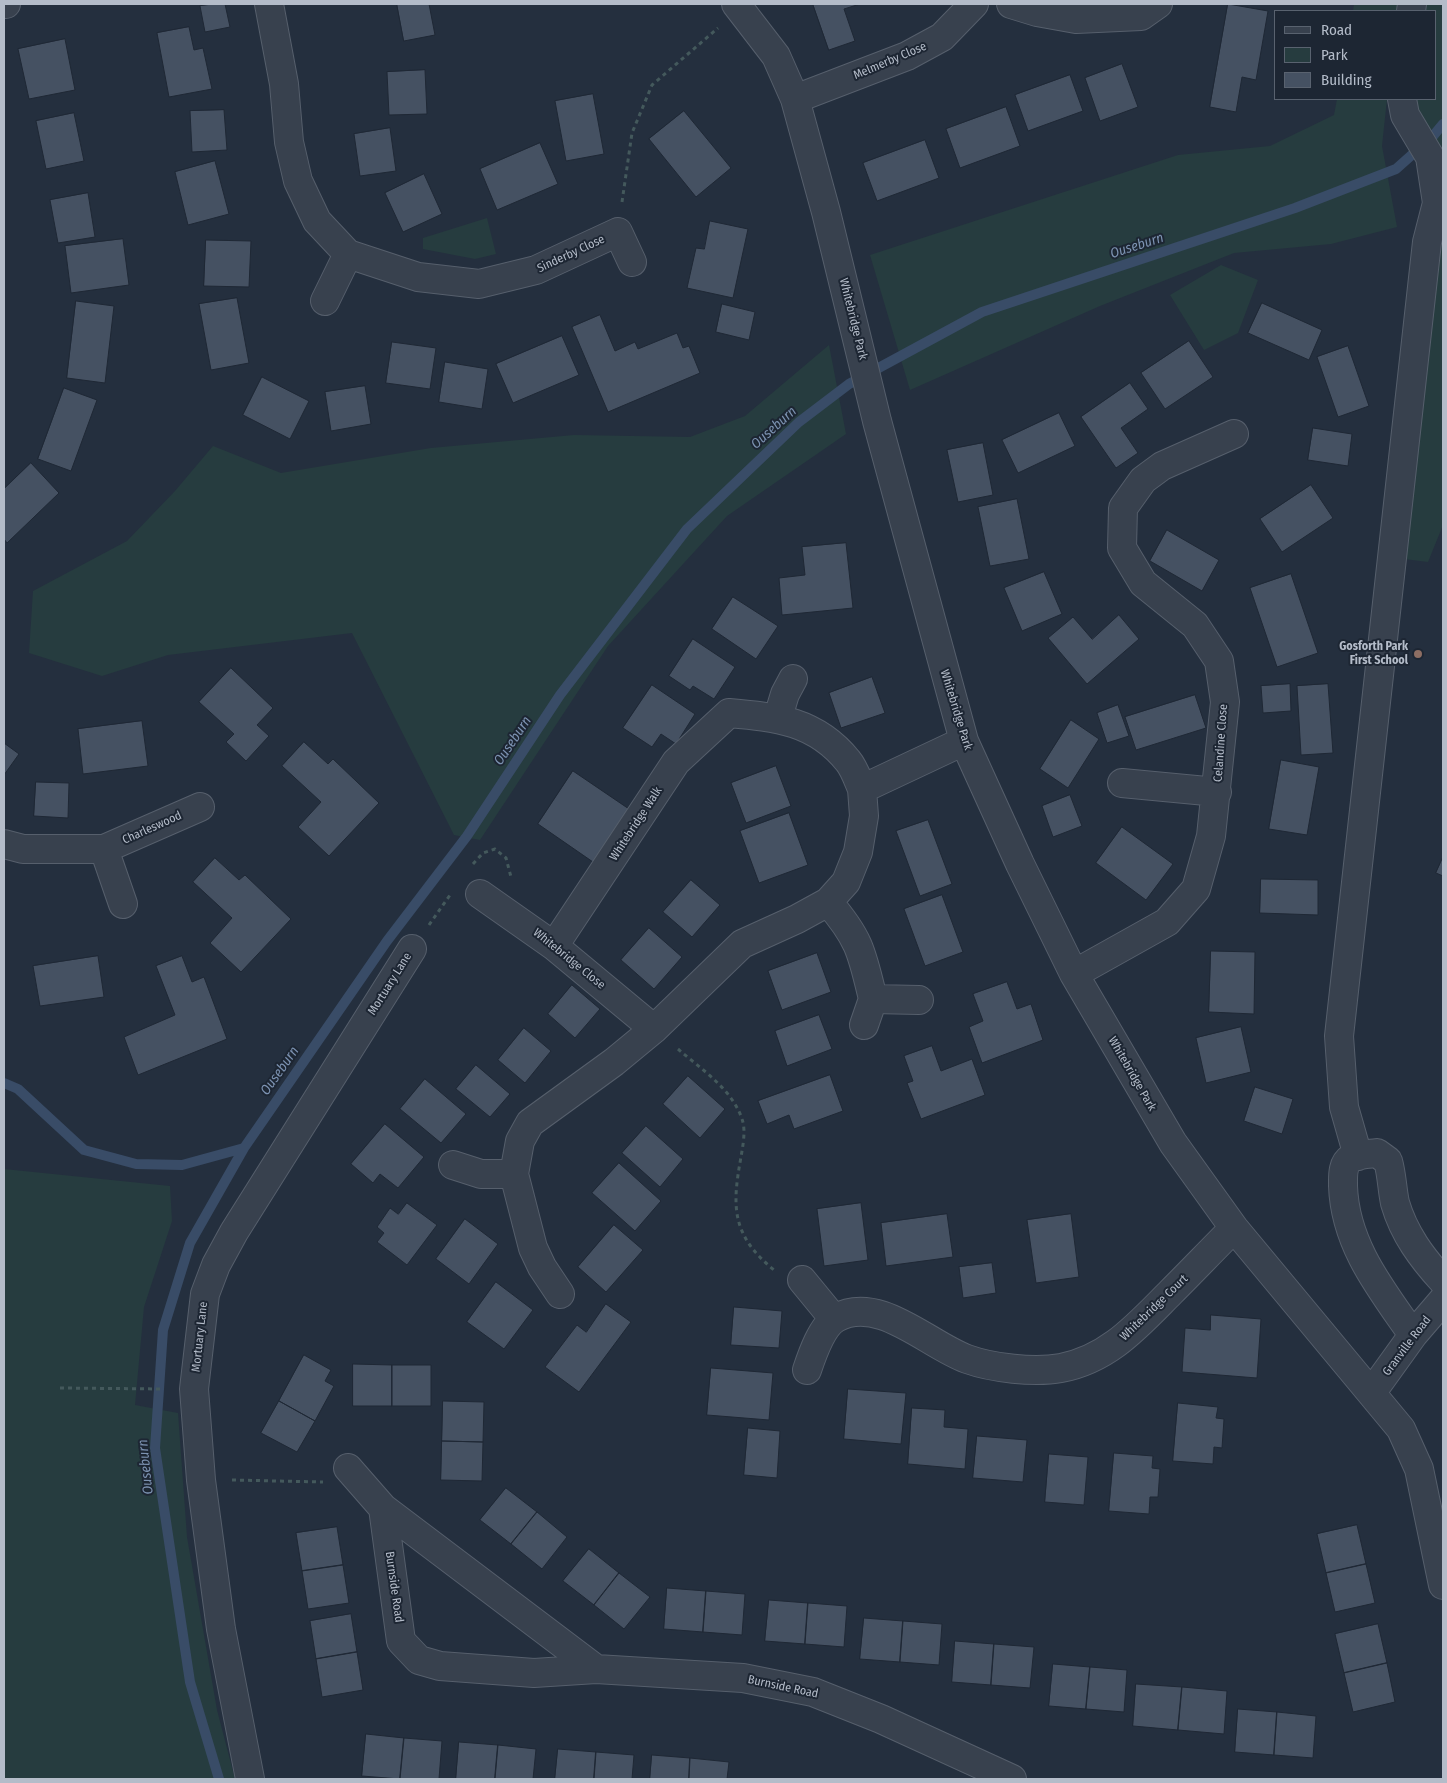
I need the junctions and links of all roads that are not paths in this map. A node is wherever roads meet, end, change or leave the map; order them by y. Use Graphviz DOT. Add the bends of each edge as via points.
graph roads {
  1 [pos="269,4"];
  2 [pos="974,4"];
  3 [pos="1012,4"];
  4 [pos="1158,4"];
  5 [pos="739,6"];
  6 [pos="794,99"];
  7 [pos="1402,100"];
  8 [pos="348,254"];
  9 [pos="632,262"];
  10 [pos="325,301"];
  11 [pos="1234,434"];
  12 [pos="793,679"];
  13 [pos="778,717"];
  14 [pos="964,741"];
  15 [pos="1122,783"];
  16 [pos="862,788"];
  17 [pos="1217,792"];
  18 [pos="200,807"];
  19 [pos="4,844"];
  20 [pos="104,849"];
  21 [pos="480,894"];
  22 [pos="828,902"];
  23 [pos="123,904"];
  24 [pos="554,946"];
  25 [pos="412,949"];
  26 [pos="1074,974"];
  27 [pos="874,999"];
  28 [pos="919,1000"];
  29 [pos="864,1025"];
  30 [pos="654,1029"];
  31 [pos="1358,1156"];
  32 [pos="453,1165"];
  33 [pos="514,1174"];
  34 [pos="1234,1228"];
  35 [pos="802,1280"];
  36 [pos="1443,1281"];
  37 [pos="560,1294"];
  38 [pos="1443,1300"];
  39 [pos="834,1319"];
  40 [pos="1413,1335"];
  41 [pos="807,1370"];
  42 [pos="1372,1392"];
  43 [pos="348,1468"];
  44 [pos="383,1508"];
  45 [pos="1443,1585"];
  46 [pos="596,1669"];
  47 [pos="250,1779"];
  48 [pos="1012,1779"];
  1 -- 8 [label="street, Sinderby Close" via="298,180 317,221"];
  2 -- 6 [label="street, Melmerby Close" via="942,37 907,56"];
  3 -- 4 [label="street" via="1076,19 1140,16"];
  5 -- 6 [label="street, Whitebridge Park" via="776,56"];
  6 -- 14 [label="street, Whitebridge Park"];
  7 -- 31 [label="street" via="1405,115 1430,157 1437,203 1427,242 1339,1036 1344,1107"];
  8 -- 9 [label="street, Sinderby Close" via="418,277 479,284 536,270 619,223"];
  8 -- 10 [label="street"];
  11 -- 17 [label="street, Celandine Close" via="1162,466 1143,480 1123,508 1122,548 1143,583 1196,624 1219,661 1225,702"];
  12 -- 13 [label="street"];
  13 -- 16 [label="street" via="804,726 827,740 849,762"];
  13 -- 24 [label="street, Whitebridge Walk" via="729,713 676,762"];
  14 -- 16 [label="street"];
  14 -- 26 [label="street, Whitebridge Park"];
  15 -- 17 [label="street, Celandine Close"];
  16 -- 22 [label="street" via="864,816 858,852 846,882"];
  17 -- 26 [label="street, Celandine Close" via="1211,836 1196,889 1167,922"];
  18 -- 20 [label="street, Charleswood"];
  19 -- 20 [label="street, Charleswood" via="23,849"];
  20 -- 23 [label="street"];
  21 -- 24 [label="street, Whitebridge Close"];
  22 -- 27 [label="street" via="856,937"];
  22 -- 30 [label="street" via="742,944"];
  24 -- 30 [label="street, Whitebridge Close"];
  25 -- 47 [label="street, Mortuary Lane" via="234,1232 205,1294 194,1389 201,1480 221,1629"];
  26 -- 34 [label="street, Whitebridge Park" via="1173,1143"];
  27 -- 28 [label="street"];
  27 -- 29 [label="street"];
  30 -- 33 [label="street" via="530,1122 520,1141"];
  31 -- 36 [label="street" via="1377,1153 1388,1161 1401,1220 1422,1258"];
  31 -- 40 [label="street" via="1346,1162 1343,1174 1347,1216 1356,1247"];
  32 -- 33 [label="street" via="481,1174"];
  33 -- 37 [label="street" via="533,1248"];
  34 -- 39 [label="street, Whitebridge Court" via="1125,1339 1095,1358 1060,1368 1015,1369 967,1359 879,1313 852,1312"];
  34 -- 42 [label="street, Whitebridge Park"];
  35 -- 39 [label="street"];
  38 -- 40 [label="street, Granville Road"];
  39 -- 41 [label="street" via="818,1340"];
  40 -- 42 [label="street, Granville Road"];
  42 -- 45 [label="street, Whitebridge Park" via="1401,1429 1418,1468"];
  43 -- 44 [label="street"];
  44 -- 46 [label="street"];
  44 -- 46 [label="street, Burnside Road" via="401,1641 419,1660 440,1666 534,1673"];
  46 -- 48 [label="street, Burnside Road" via="742,1678 814,1692"];
}
